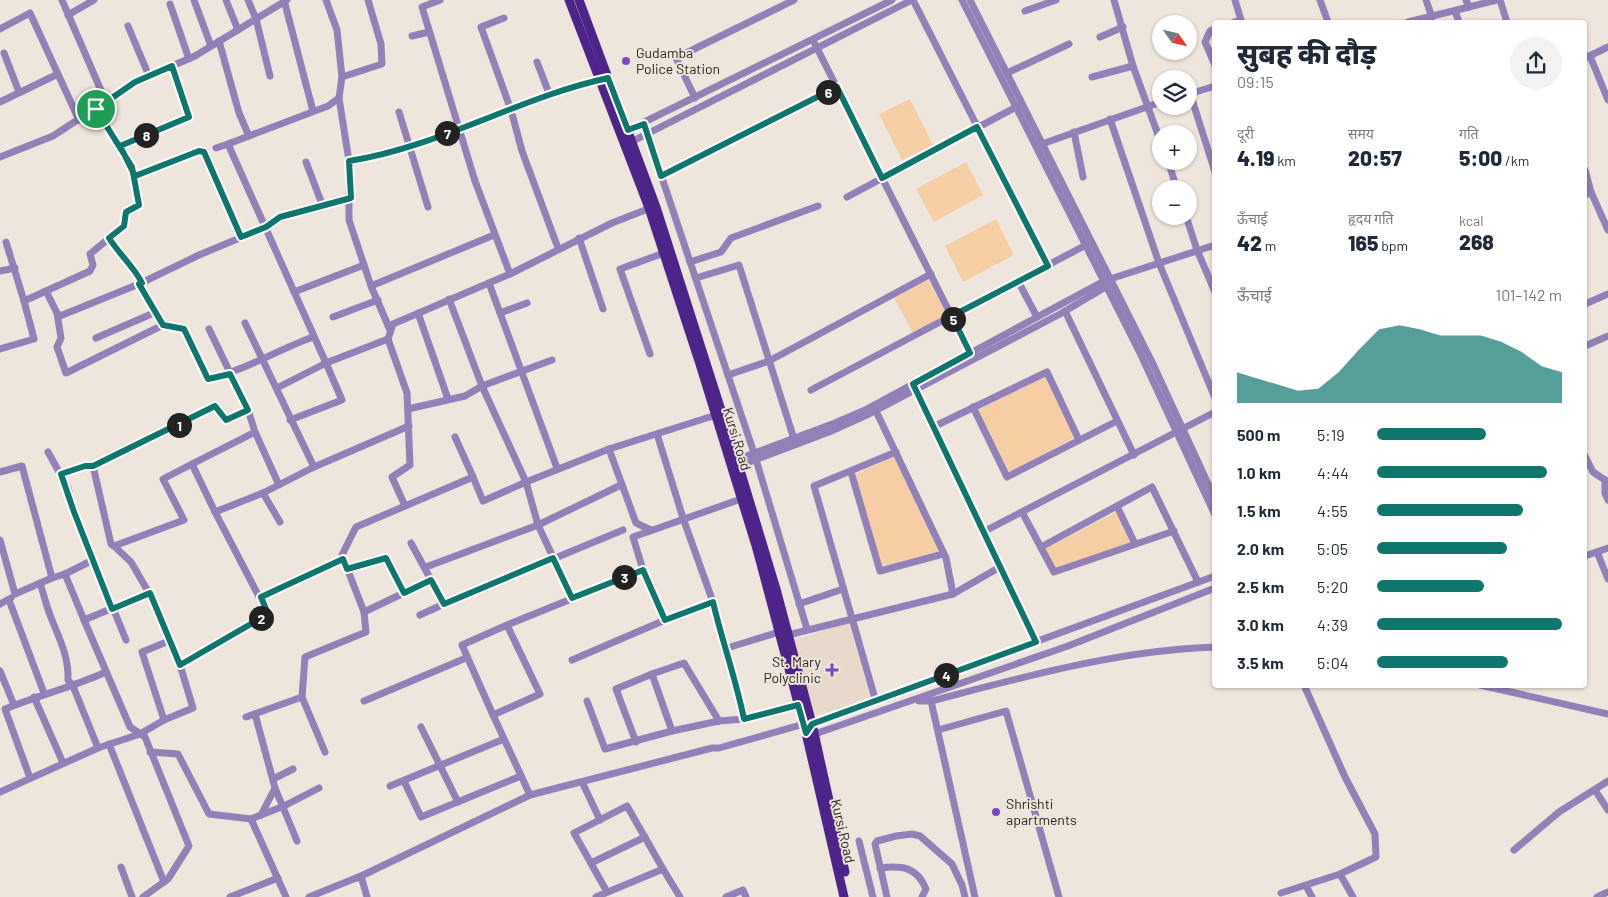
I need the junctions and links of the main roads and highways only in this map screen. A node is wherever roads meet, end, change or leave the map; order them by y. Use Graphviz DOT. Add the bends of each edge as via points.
graph roads {
  1 [pos="569,0"];
  2 [pos="579,0"];
  3 [pos="605,79"];
  4 [pos="652,208"];
  5 [pos="734,464"];
  6 [pos="784,634"];
  7 [pos="809,729"];
  8 [pos="835,844"];
  9 [pos="844,897"];
  10 [pos="851,897"];
  1 -- 3 [label="main road, Kursi Road"];
  2 -- 3 [label="main road, Kursi Road"];
  3 -- 4 [label="main road, Kursi Road"];
  4 -- 5 [label="main road, Kursi Road"];
  4 -- 5 [label="main road, Kursi Road"];
  5 -- 6 [label="main road, Kursi Road"];
  5 -- 6 [label="main road, Kursi Road" via="741,499"];
  6 -- 7 [label="main road, Kursi Road"];
  6 -- 7 [label="main road, Kursi Road" via="798,705"];
  7 -- 8 [label="main road, Kursi Road"];
  8 -- 9 [label="main road, Kursi Road"];
  8 -- 10 [label="main road, Kursi Road"];
}
